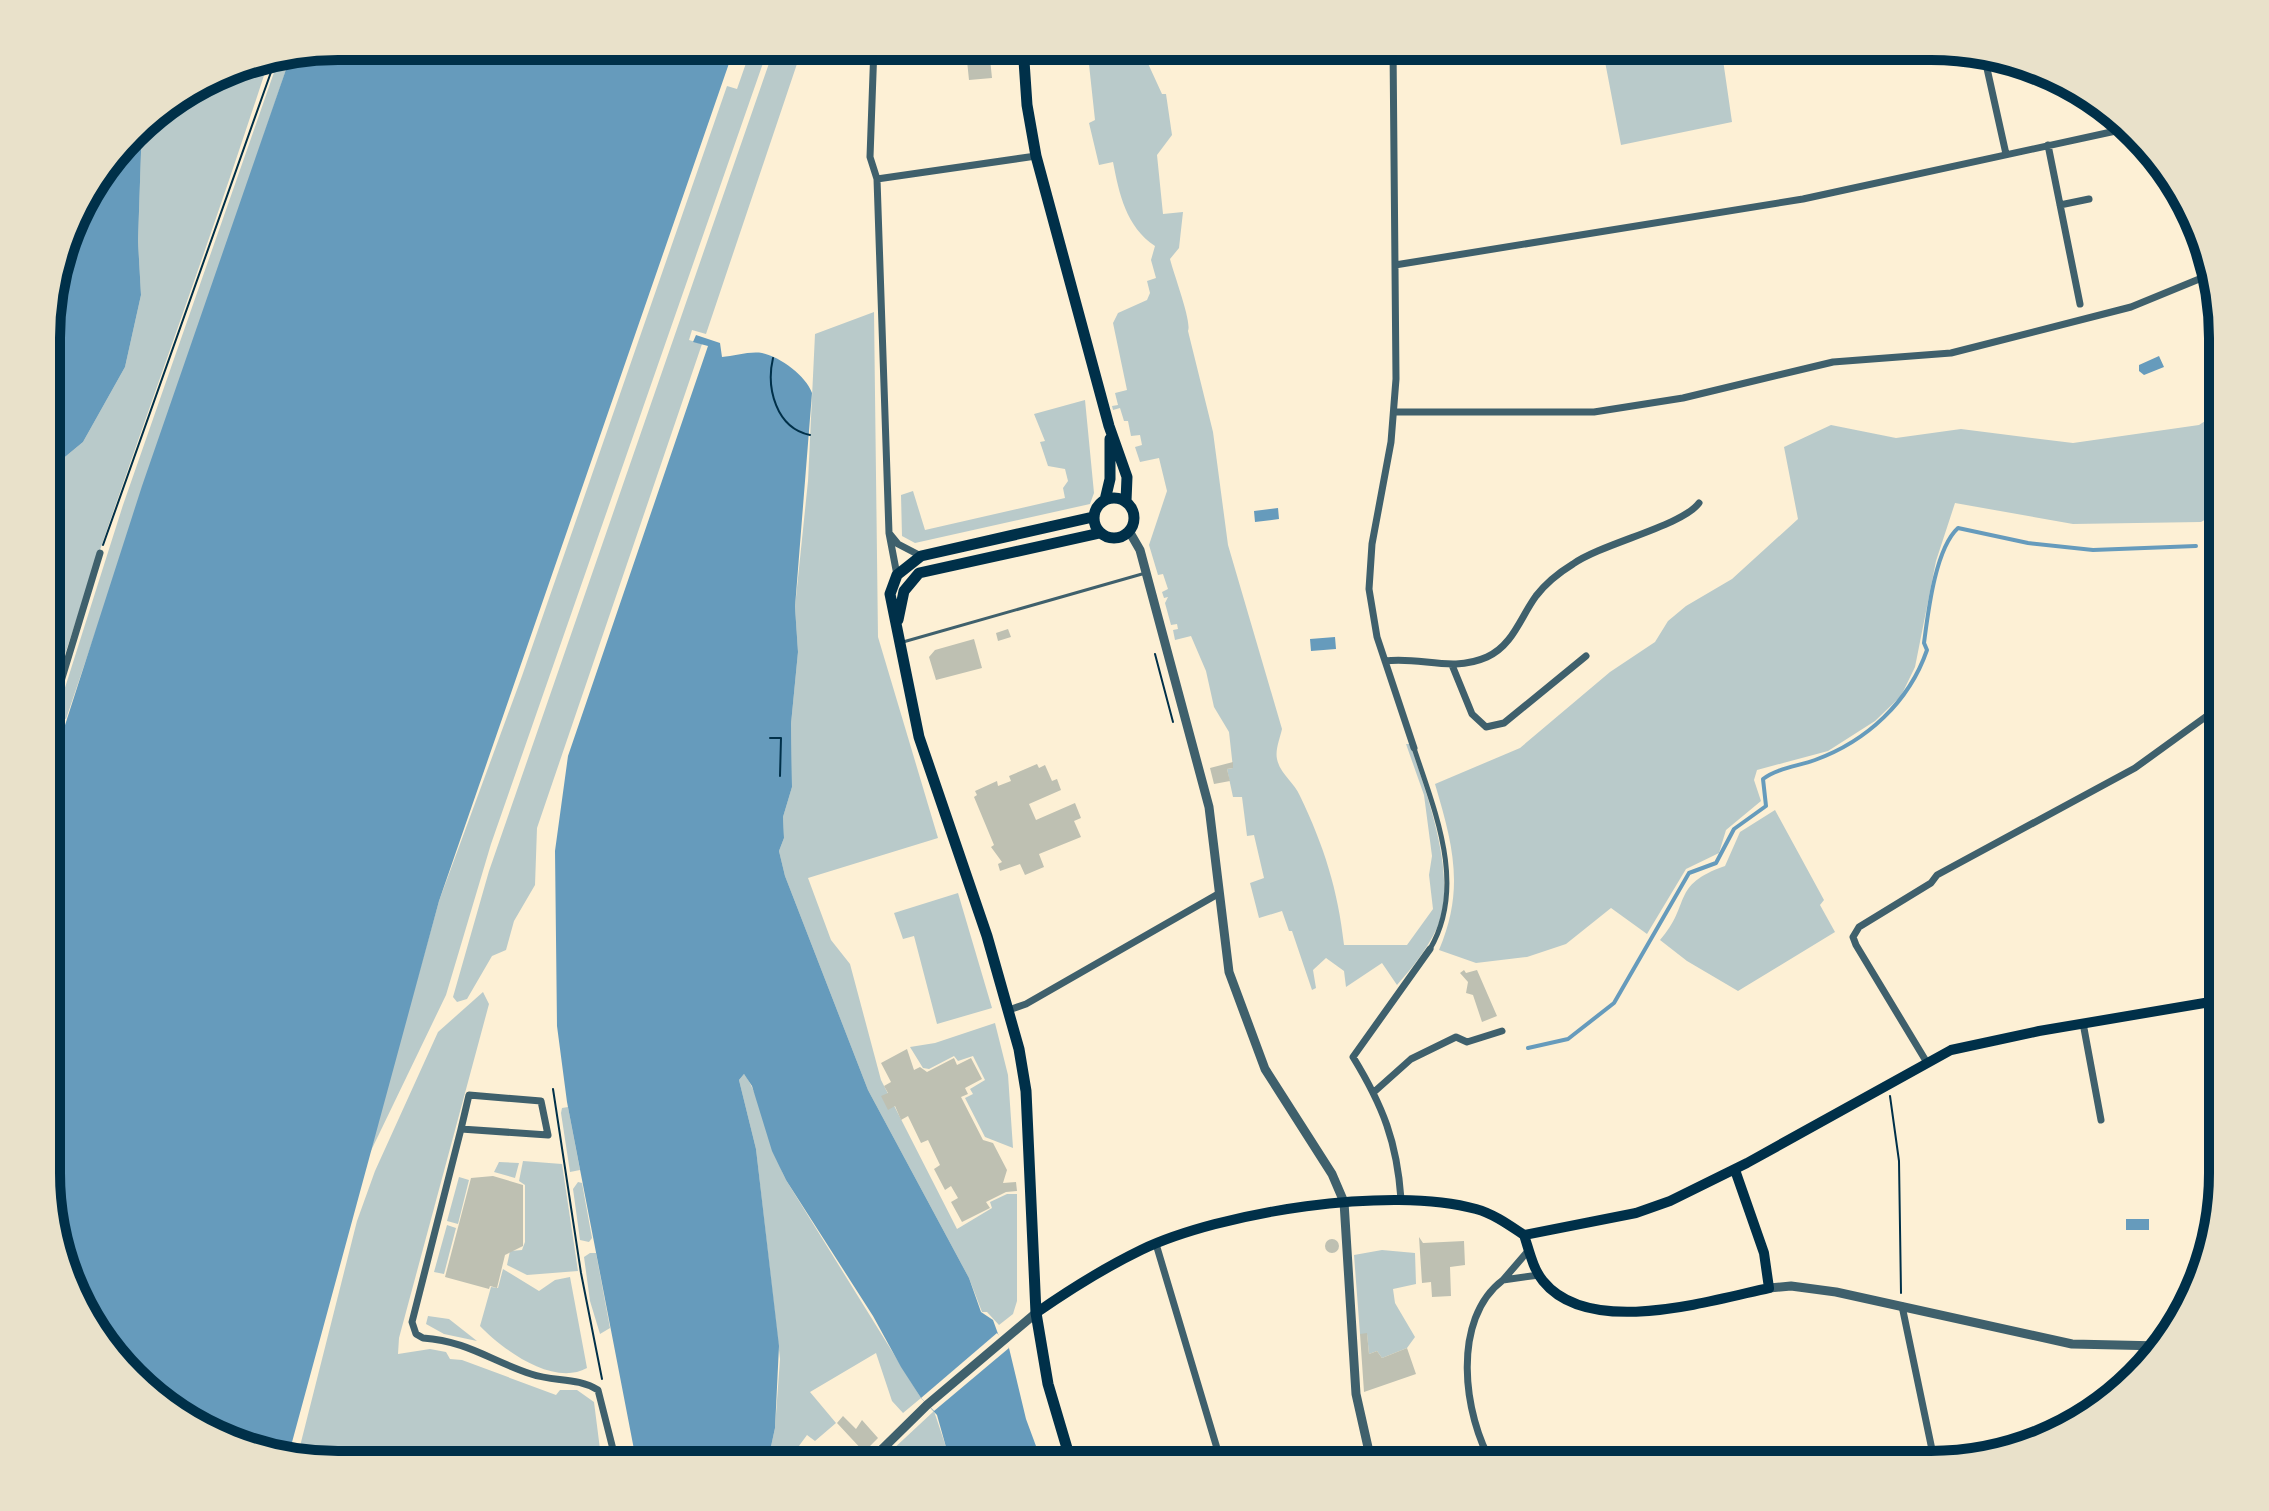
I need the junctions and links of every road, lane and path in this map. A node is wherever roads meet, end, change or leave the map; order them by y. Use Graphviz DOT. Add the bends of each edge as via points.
graph roads {
  1 [pos="873,60"];
  2 [pos="1024,60"];
  3 [pos="1393,60"];
  4 [pos="1986,65"];
  5 [pos="273,68"];
  6 [pos="2116,131"];
  7 [pos="2048,145"];
  8 [pos="2006,154"];
  9 [pos="1036,156"];
  10 [pos="877,179"];
  11 [pos="2089,199"];
  12 [pos="2060,205"];
  13 [pos="1395,265"];
  14 [pos="2202,278"];
  15 [pos="2080,304"];
  16 [pos="773,358"];
  17 [pos="1394,412"];
  18 [pos="1110,430"];
  19 [pos="810,435"];
  20 [pos="1105,500"];
  21 [pos="1126,501"];
  22 [pos="1699,503"];
  23 [pos="1093,517"];
  24 [pos="1129,531"];
  25 [pos="889,533"];
  26 [pos="1100,533"];
  27 [pos="100,553"];
  28 [pos="921,556"];
  29 [pos="1146,573"];
  30 [pos="897,575"];
  31 [pos="899,638"];
  32 [pos="1155,645"];
  33 [pos="1586,656"];
  34 [pos="1385,661"];
  35 [pos="1452,665"];
  36 [pos="60,685"];
  37 [pos="2208,715"];
  38 [pos="1173,722"];
  39 [pos="770,738"];
  40 [pos="1414,748"];
  41 [pos="780,776"];
  42 [pos="1218,894"];
  43 [pos="1430,949"];
  44 [pos="2208,1002"];
  45 [pos="1009,1010"];
  46 [pos="2083,1023"];
  47 [pos="1502,1031"];
  48 [pos="1926,1061"];
  49 [pos="1886,1084"];
  50 [pos="553,1089"];
  51 [pos="1374,1092"];
  52 [pos="2101,1120"];
  53 [pos="461,1129"];
  54 [pos="1735,1170"];
  55 [pos="1401,1199"];
  56 [pos="1344,1202"];
  57 [pos="1524,1235"];
  58 [pos="1156,1244"];
  59 [pos="1529,1250"];
  60 [pos="1539,1275"];
  61 [pos="1503,1280"];
  62 [pos="1769,1288"];
  63 [pos="1902,1306"];
  64 [pos="1036,1313"];
  65 [pos="2148,1346"];
  66 [pos="600,1382"];
  67 [pos="1218,1450"];
  68 [pos="1369,1450"];
  69 [pos="1487,1450"];
  70 [pos="1932,1450"];
  71 [pos="613,1451"];
  72 [pos="881,1451"];
  73 [pos="1068,1451"];
  1 -- 10 [label="street" via="870,157"];
  2 -- 9 [label="main road"];
  3 -- 13 [label="street"];
  4 -- 8 [label="street"];
  5 -- 27 [label="path"];
  6 -- 7 [label="street"];
  7 -- 8 [label="street"];
  7 -- 12 [label="street"];
  8 -- 13 [label="street" via="1803,199"];
  9 -- 10 [label="street"];
  9 -- 18 [label="main road"];
  10 -- 25 [label="street"];
  11 -- 12 [label="street"];
  12 -- 15 [label="street"];
  13 -- 17 [label="street"];
  14 -- 17 [label="street" via="2131,307 1951,353 1833,362 1683,398 1594,412"];
  16 -- 19 [label="path" via="771,380 780,415 792,428"];
  17 -- 34 [label="street" via="1369,563 1372,615"];
  18 -- 20 [label="main road"];
  18 -- 21 [label="main road" via="1127,477"];
  20 -- 21 [label="main road"];
  20 -- 23 [label="main road"];
  21 -- 24 [label="main road" via="1134,518"];
  22 -- 35 [label="street" via="1687,515 1575,562 1542,590 1504,646 1485,658"];
  23 -- 26 [label="main road"];
  23 -- 28 [label="main road"];
  24 -- 26 [label="main road" via="1113,538"];
  24 -- 29 [label="street"];
  25 -- 28 [label="street"];
  25 -- 30 [label="street"];
  26 -- 31 [label="main road" via="919,573 900,601"];
  27 -- 36 [label="street"];
  28 -- 30 [label="main road"];
  29 -- 31 [label="lane" via="917,638"];
  29 -- 42 [label="street" via="1209,807"];
  30 -- 31 [label="main road" via="890,594"];
  31 -- 45 [label="main road" via="919,737"];
  32 -- 38 [label="path"];
  33 -- 35 [label="street" via="1504,723 1486,727 1472,714"];
  34 -- 35 [label="street"];
  34 -- 40 [label="street"];
  37 -- 48 [label="street" via="2135,768 1937,875 1859,927 1853,937"];
  39 -- 41 [label="path" via="781,738"];
  40 -- 43 [label="street" via="1443,836 1444,925"];
  42 -- 45 [label="street"];
  42 -- 56 [label="street" via="1229,972 1265,1069"];
  43 -- 51 [label="street" via="1356,1048 1353,1057"];
  44 -- 46 [label="main road"];
  45 -- 64 [label="main road" via="1026,1091"];
  46 -- 48 [label="main road" via="1951,1050"];
  46 -- 52 [label="street"];
  47 -- 51 [label="street" via="1467,1042 1456,1037 1411,1059"];
  48 -- 49 [label="main road"];
  49 -- 54 [label="main road"];
  49 -- 63 [label="path" via="1899,1161"];
  50 -- 66 [label="path"];
  51 -- 55 [label="street" via="1387,1118"];
  53 -- 53 [label="street" via="490,1131 548,1135 541,1101 469,1095"];
  53 -- 71 [label="street" via="412,1322 416,1334 475,1348 527,1373 586,1383 598,1390"];
  54 -- 57 [label="main road" via="1636,1213"];
  54 -- 62 [label="main road" via="1764,1253"];
  55 -- 56 [label="main road"];
  55 -- 57 [label="main road" via="1478,1209"];
  56 -- 58 [label="main road" via="1286,1209"];
  56 -- 68 [label="street" via="1356,1394"];
  57 -- 59 [label="main road"];
  58 -- 64 [label="main road"];
  58 -- 67 [label="street"];
  59 -- 60 [label="main road"];
  59 -- 61 [label="street"];
  60 -- 61 [label="street"];
  60 -- 62 [label="main road" via="1566,1301 1615,1310 1683,1306"];
  61 -- 69 [label="street" via="1488,1293 1478,1315 1467,1366 1472,1417"];
  62 -- 63 [label="street" via="1808,1287"];
  63 -- 65 [label="street" via="2072,1344"];
  63 -- 70 [label="street"];
  64 -- 72 [label="street"];
  64 -- 73 [label="main road" via="1048,1384"];
}
